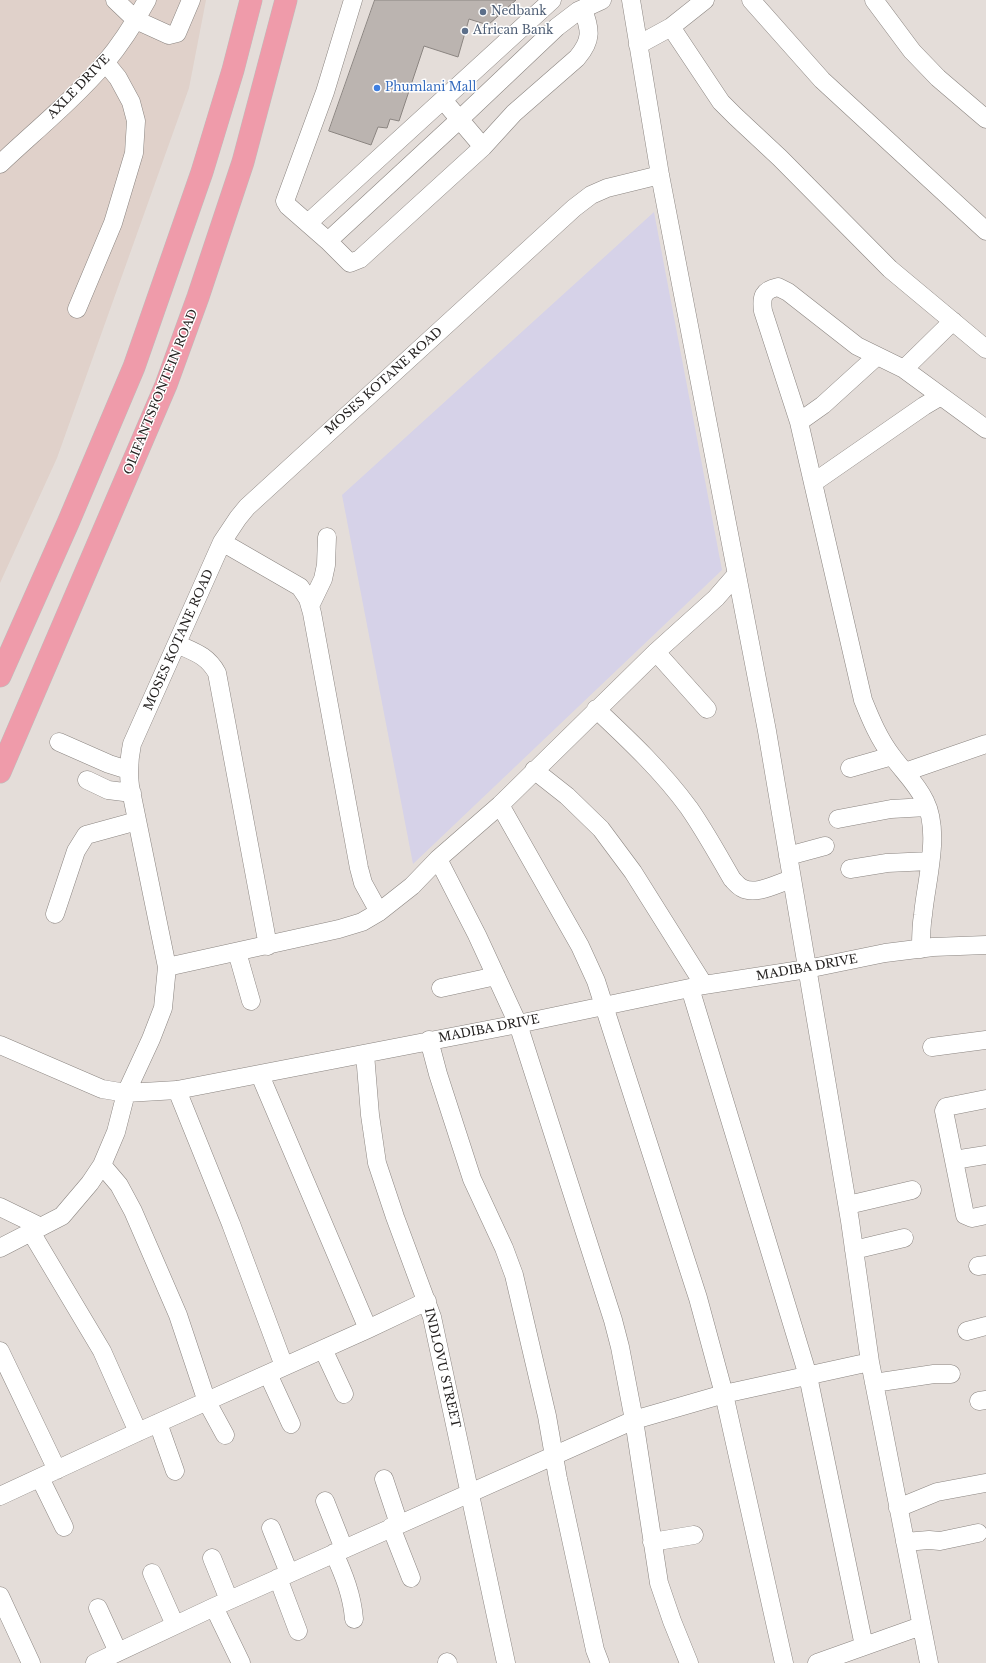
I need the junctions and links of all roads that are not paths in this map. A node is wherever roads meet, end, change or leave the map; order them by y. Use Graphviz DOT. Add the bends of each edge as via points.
graph roads {
  1 [pos="115,0"];
  2 [pos="147,0"];
  3 [pos="191,0"];
  4 [pos="251,0"];
  5 [pos="286,0"];
  6 [pos="353,0"];
  7 [pos="552,0"];
  8 [pos="602,0"];
  9 [pos="631,0"];
  10 [pos="705,0"];
  11 [pos="751,0"];
  12 [pos="874,0"];
  13 [pos="582,8"];
  14 [pos="136,20"];
  15 [pos="670,27"];
  16 [pos="638,45"];
  17 [pos="106,62"];
  18 [pos="443,100"];
  19 [pos="460,119"];
  20 [pos="986,119"];
  21 [pos="483,147"];
  22 [pos="0,164"];
  23 [pos="660,175"];
  24 [pos="308,223"];
  25 [pos="986,230"];
  26 [pos="328,241"];
  27 [pos="77,309"];
  28 [pos="953,321"];
  29 [pos="986,349"];
  30 [pos="877,356"];
  31 [pos="904,369"];
  32 [pos="941,396"];
  33 [pos="799,422"];
  34 [pos="986,429"];
  35 [pos="813,483"];
  36 [pos="327,537"];
  37 [pos="222,542"];
  38 [pos="736,575"];
  39 [pos="310,606"];
  40 [pos="177,644"];
  41 [pos="656,652"];
  42 [pos="0,676"];
  43 [pos="596,709"];
  44 [pos="707,709"];
  45 [pos="59,742"];
  46 [pos="986,744"];
  47 [pos="892,756"];
  48 [pos="850,768"];
  49 [pos="128,770"];
  50 [pos="534,770"];
  51 [pos="0,772"];
  52 [pos="905,772"];
  53 [pos="87,780"];
  54 [pos="132,793"];
  55 [pos="500,805"];
  56 [pos="927,807"];
  57 [pos="838,819"];
  58 [pos="137,821"];
  59 [pos="825,846"];
  60 [pos="788,856"];
  61 [pos="438,860"];
  62 [pos="930,861"];
  63 [pos="850,869"];
  64 [pos="792,879"];
  65 [pos="379,912"];
  66 [pos="55,914"];
  67 [pos="986,945"];
  68 [pos="268,946"];
  69 [pos="921,949"];
  70 [pos="236,952"];
  71 [pos="167,967"];
  72 [pos="808,968"];
  73 [pos="496,976"];
  74 [pos="697,987"];
  75 [pos="441,988"];
  76 [pos="251,1000"];
  77 [pos="604,1006"];
  78 [pos="518,1024"];
  79 [pos="429,1040"];
  80 [pos="986,1040"];
  81 [pos="0,1045"];
  82 [pos="932,1047"];
  83 [pos="365,1054"];
  84 [pos="260,1075"];
  85 [pos="177,1090"];
  86 [pos="126,1093"];
  87 [pos="986,1099"];
  88 [pos="986,1155"];
  89 [pos="954,1160"];
  90 [pos="102,1165"];
  91 [pos="912,1190"];
  92 [pos="848,1205"];
  93 [pos="0,1207"];
  94 [pos="986,1215"];
  95 [pos="36,1229"];
  96 [pos="904,1238"];
  97 [pos="0,1248"];
  98 [pos="854,1250"];
  99 [pos="427,1300"];
  100 [pos="986,1326"];
  101 [pos="368,1329"];
  102 [pos="967,1330"];
  103 [pos="322,1349"];
  104 [pos="0,1351"];
  105 [pos="870,1362"];
  106 [pos="284,1366"];
  107 [pos="268,1374"];
  108 [pos="951,1374"];
  109 [pos="808,1376"];
  110 [pos="874,1383"];
  111 [pos="344,1394"];
  112 [pos="724,1394"];
  113 [pos="207,1402"];
  114 [pos="634,1420"];
  115 [pos="158,1423"];
  116 [pos="291,1424"];
  117 [pos="138,1432"];
  118 [pos="225,1435"];
  119 [pos="554,1456"];
  120 [pos="57,1470"];
  121 [pos="175,1471"];
  122 [pos="40,1478"];
  123 [pos="384,1479"];
  124 [pos="985,1483"];
  125 [pos="469,1492"];
  126 [pos="0,1496"];
  127 [pos="325,1501"];
  128 [pos="898,1508"];
  129 [pos="395,1526"];
  130 [pos="64,1527"];
  131 [pos="271,1528"];
  132 [pos="978,1533"];
  133 [pos="694,1534"];
  134 [pos="652,1542"];
  135 [pos="905,1542"];
  136 [pos="339,1551"];
  137 [pos="212,1558"];
  138 [pos="152,1573"];
  139 [pos="284,1576"];
  140 [pos="411,1578"];
  141 [pos="0,1596"];
  142 [pos="222,1604"];
  143 [pos="98,1608"];
  144 [pos="354,1619"];
  145 [pos="175,1625"];
  146 [pos="921,1626"];
  147 [pos="298,1631"];
  148 [pos="864,1646"];
  149 [pos="118,1652"];
  150 [pos="31,1663"];
  151 [pos="95,1663"];
  152 [pos="241,1663"];
  153 [pos="506,1663"];
  154 [pos="600,1663"];
  155 [pos="689,1663"];
  156 [pos="784,1663"];
  157 [pos="817,1663"];
  158 [pos="929,1663"];
  1 -- 14 [label="street"];
  2 -- 14 [label="street, AXLE DRIVE"];
  3 -- 14 [label="street" via="177,33 173,35"];
  4 -- 42 [label="main road" via="202,172 134,367"];
  5 -- 51 [label="main road, OLIFANTSFONTEIN ROAD" via="243,162 166,385"];
  6 -- 24 [label="street" via="325,92 285,201"];
  7 -- 18 [label="street"];
  8 -- 13 [label="street"];
  9 -- 16 [label="street"];
  10 -- 15 [label="street"];
  11 -- 25 [label="street" via="822,80"];
  12 -- 20 [label="street" via="912,51 938,78"];
  13 -- 19 [label="street" via="556,27"];
  13 -- 21 [label="street" via="589,28 589,39 585,48 514,113"];
  14 -- 17 [label="street, AXLE DRIVE"];
  15 -- 16 [label="street"];
  15 -- 28 [label="street" via="726,107 890,269"];
  16 -- 23 [label="street"];
  17 -- 22 [label="street, AXLE DRIVE" via="81,89"];
  17 -- 27 [label="street" via="131,102 136,121 134,153 113,223"];
  18 -- 19 [label="street"];
  18 -- 24 [label="street"];
  19 -- 21 [label="street"];
  19 -- 26 [label="street"];
  21 -- 26 [label="street" via="360,259 350,263"];
  23 -- 37 [label="street, MOSES KOTANE ROAD" via="607,188 591,195 574,208 247,507"];
  23 -- 38 [label="street"];
  24 -- 26 [label="street"];
  28 -- 29 [label="street"];
  28 -- 31 [label="street"];
  30 -- 31 [label="street"];
  30 -- 33 [label="street" via="823,405"];
  30 -- 33 [label="street" via="857,346 788,292 778,287 771,288 761,301 763,311"];
  31 -- 32 [label="street"];
  32 -- 34 [label="street"];
  32 -- 35 [label="street"];
  33 -- 35 [label="street"];
  35 -- 47 [label="street" via="863,700 874,727"];
  36 -- 39 [label="street" via="323,579"];
  37 -- 39 [label="street" via="300,587"];
  37 -- 40 [label="street, MOSES KOTANE ROAD"];
  38 -- 41 [label="street" via="716,598"];
  38 -- 60 [label="street" via="767,730"];
  39 -- 65 [label="street" via="359,868 363,883"];
  40 -- 49 [label="street, MOSES KOTANE ROAD" via="132,744"];
  40 -- 68 [label="street" via="212,663 217,673"];
  41 -- 43 [label="street"];
  41 -- 44 [label="street"];
  43 -- 50 [label="street"];
  43 -- 64 [label="street" via="642,753 674,789 732,879 742,888 759,890"];
  45 -- 49 [label="street"];
  46 -- 52 [label="street"];
  47 -- 48 [label="street"];
  47 -- 52 [label="street"];
  49 -- 54 [label="street, MOSES KOTANE ROAD"];
  50 -- 55 [label="street"];
  50 -- 74 [label="street" via="567,796 601,829 633,872"];
  52 -- 56 [label="street"];
  53 -- 54 [label="street" via="108,790"];
  54 -- 58 [label="street, MOSES KOTANE ROAD"];
  55 -- 61 [label="street"];
  55 -- 77 [label="street" via="580,946"];
  56 -- 57 [label="street" via="891,809"];
  56 -- 62 [label="street" via="932,836"];
  58 -- 66 [label="street" via="86,835 76,851"];
  58 -- 71 [label="street, MOSES KOTANE ROAD"];
  59 -- 60 [label="street"];
  60 -- 64 [label="street"];
  61 -- 65 [label="street" via="412,886"];
  61 -- 73 [label="street" via="478,935"];
  62 -- 63 [label="street" via="887,863"];
  62 -- 69 [label="street" via="922,916"];
  64 -- 72 [label="street"];
  65 -- 68 [label="street" via="362,922"];
  67 -- 69 [label="street, MADIBA DRIVE"];
  68 -- 70 [label="street"];
  69 -- 72 [label="street, MADIBA DRIVE" via="885,953"];
  70 -- 71 [label="street"];
  70 -- 76 [label="street"];
  71 -- 86 [label="street, MOSES KOTANE ROAD" via="163,1008"];
  72 -- 74 [label="street, MADIBA DRIVE"];
  72 -- 92 [label="street"];
  73 -- 75 [label="street"];
  73 -- 78 [label="street"];
  74 -- 77 [label="street, MADIBA DRIVE"];
  74 -- 109 [label="street"];
  77 -- 78 [label="street, MADIBA DRIVE"];
  77 -- 112 [label="street" via="678,1233"];
  78 -- 79 [label="street, MADIBA DRIVE"];
  78 -- 114 [label="street" via="613,1320"];
  79 -- 83 [label="street, MADIBA DRIVE"];
  79 -- 119 [label="street" via="472,1179 514,1275"];
  80 -- 82 [label="street"];
  81 -- 86 [label="street, MADIBA DRIVE" via="102,1089"];
  83 -- 84 [label="street, MADIBA DRIVE"];
  83 -- 99 [label="street, INDLOVU STREET" via="377,1163"];
  84 -- 85 [label="street, MADIBA DRIVE"];
  84 -- 101 [label="street"];
  85 -- 86 [label="street, MADIBA DRIVE"];
  85 -- 106 [label="street"];
  86 -- 90 [label="street, MOSES KOTANE ROAD" via="116,1132"];
  87 -- 89 [label="street" via="946,1107 944,1111"];
  88 -- 89 [label="street"];
  89 -- 94 [label="street" via="965,1215 972,1218"];
  90 -- 95 [label="street, MOSES KOTANE ROAD" via="62,1216"];
  90 -- 113 [label="street" via="119,1185 133,1211 178,1315"];
  91 -- 92 [label="street"];
  92 -- 98 [label="street"];
  93 -- 95 [label="street"];
  95 -- 97 [label="street, MOSES KOTANE ROAD"];
  95 -- 117 [label="street" via="102,1351"];
  96 -- 98 [label="street"];
  98 -- 105 [label="street"];
  99 -- 101 [label="street"];
  99 -- 125 [label="street, INDLOVU STREET"];
  100 -- 102 [label="street"];
  101 -- 103 [label="street"];
  103 -- 106 [label="street"];
  103 -- 111 [label="street"];
  104 -- 120 [label="street"];
  105 -- 109 [label="street"];
  105 -- 110 [label="street"];
  106 -- 107 [label="street"];
  107 -- 113 [label="street"];
  107 -- 116 [label="street"];
  108 -- 110 [label="street"];
  109 -- 112 [label="street"];
  109 -- 148 [label="street"];
  110 -- 128 [label="street"];
  112 -- 114 [label="street"];
  112 -- 156 [label="street"];
  113 -- 115 [label="street"];
  113 -- 118 [label="street"];
  114 -- 119 [label="street"];
  114 -- 134 [label="street"];
  115 -- 117 [label="street"];
  115 -- 121 [label="street"];
  117 -- 120 [label="street"];
  119 -- 125 [label="street"];
  119 -- 154 [label="street" via="595,1650"];
  120 -- 122 [label="street"];
  122 -- 126 [label="street"];
  122 -- 130 [label="street"];
  123 -- 129 [label="street"];
  124 -- 128 [label="street" via="937,1492"];
  125 -- 129 [label="street"];
  125 -- 153 [label="street, INDLOVU STREET"];
  127 -- 136 [label="street"];
  128 -- 135 [label="street"];
  129 -- 136 [label="street"];
  129 -- 140 [label="street"];
  131 -- 139 [label="street"];
  132 -- 135 [label="street" via="940,1541"];
  133 -- 134 [label="street"];
  134 -- 155 [label="street" via="659,1583"];
  135 -- 146 [label="street"];
  136 -- 139 [label="street"];
  136 -- 144 [label="street" via="353,1603"];
  137 -- 142 [label="street"];
  138 -- 145 [label="street"];
  139 -- 142 [label="street"];
  139 -- 147 [label="street"];
  141 -- 150 [label="street"];
  142 -- 145 [label="street"];
  142 -- 152 [label="street"];
  143 -- 149 [label="street"];
  145 -- 149 [label="street"];
  146 -- 148 [label="street"];
  146 -- 158 [label="street"];
  148 -- 157 [label="street"];
  149 -- 151 [label="street"];
}
